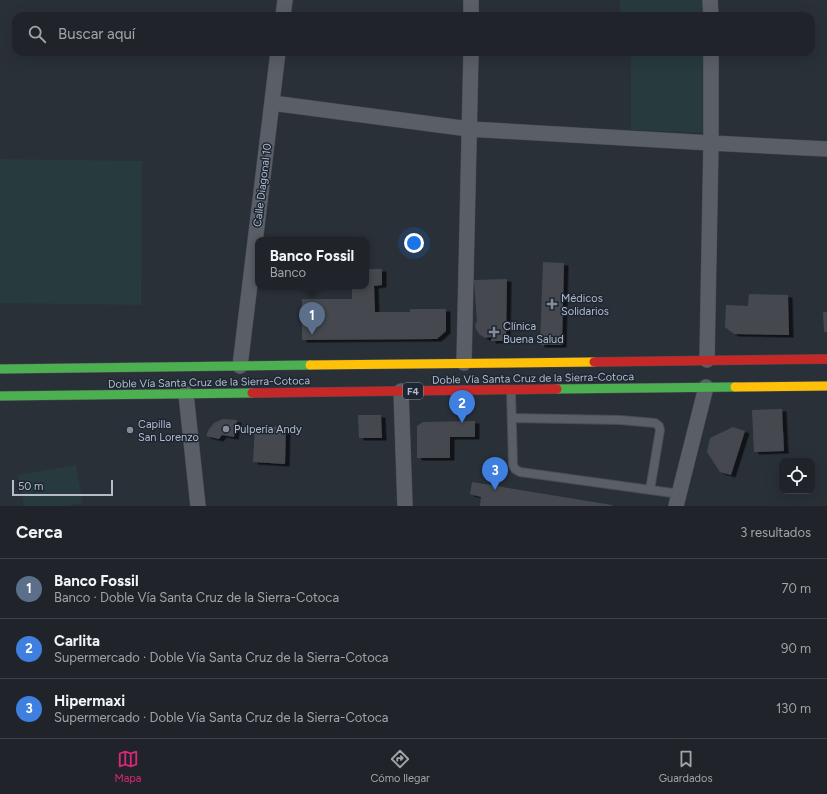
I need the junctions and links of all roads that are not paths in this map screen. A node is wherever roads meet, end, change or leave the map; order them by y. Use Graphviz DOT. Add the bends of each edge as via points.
graph roads {
  1 [pos="285,0"];
  2 [pos="472,0"];
  3 [pos="710,0"];
  4 [pos="284,12"];
  5 [pos="471,12"];
  6 [pos="710,12"];
  7 [pos="278,56"];
  8 [pos="471,56"];
  9 [pos="711,56"];
  10 [pos="272,103"];
  11 [pos="469,129"];
  12 [pos="711,143"];
  13 [pos="827,149"];
  14 [pos="256,237"];
  15 [pos="255,243"];
  16 [pos="827,359"];
  17 [pos="707,360"];
  18 [pos="464,363"];
  19 [pos="240,366"];
  20 [pos="0,369"];
  21 [pos="827,386"];
  22 [pos="706,388"];
  23 [pos="511,390"];
  24 [pos="401,391"];
  25 [pos="186,394"];
  26 [pos="0,396"];
  27 [pos="512,418"];
  28 [pos="650,490"];
  29 [pos="678,500"];
  30 [pos="198,506"];
  31 [pos="406,506"];
  1 -- 4 [label="street"];
  2 -- 5 [label="street"];
  3 -- 6 [label="street"];
  7 -- 10 [label="street, Calle Diagonal 10"];
  8 -- 11 [label="street"];
  9 -- 12 [label="street"];
  10 -- 11 [label="street"];
  10 -- 14 [label="street, Calle Diagonal 10"];
  11 -- 12 [label="street"];
  11 -- 18 [label="street"];
  12 -- 13 [label="street"];
  12 -- 17 [label="street"];
  15 -- 19 [label="street, Calle Diagonal 10"];
  16 -- 17 [label="highway, Doble Vía Santa Cruz de la Sierra-Cotoca"];
  17 -- 18 [label="highway, Doble Vía Santa Cruz de la Sierra-Cotoca"];
  18 -- 19 [label="highway, Doble Vía Santa Cruz de la Sierra-Cotoca"];
  19 -- 20 [label="highway, Doble Vía Santa Cruz de la Sierra-Cotoca"];
  21 -- 22 [label="highway, Doble Vía Santa Cruz de la Sierra-Cotoca / F4"];
  22 -- 23 [label="highway, Doble Vía Santa Cruz de la Sierra-Cotoca / F4"];
  22 -- 29 [label="street"];
  23 -- 24 [label="highway, Doble Vía Santa Cruz de la Sierra-Cotoca / F4"];
  23 -- 27 [label="lane"];
  24 -- 25 [label="highway, Doble Vía Santa Cruz de la Sierra-Cotoca / F4"];
  24 -- 31 [label="street"];
  25 -- 26 [label="highway, Doble Vía Santa Cruz de la Sierra-Cotoca / F4"];
  25 -- 30 [label="street"];
  27 -- 28 [label="lane" via="513,465 520,472"];
  27 -- 28 [label="lane" via="656,423 660,430"];
  28 -- 29 [label="lane"];
}
